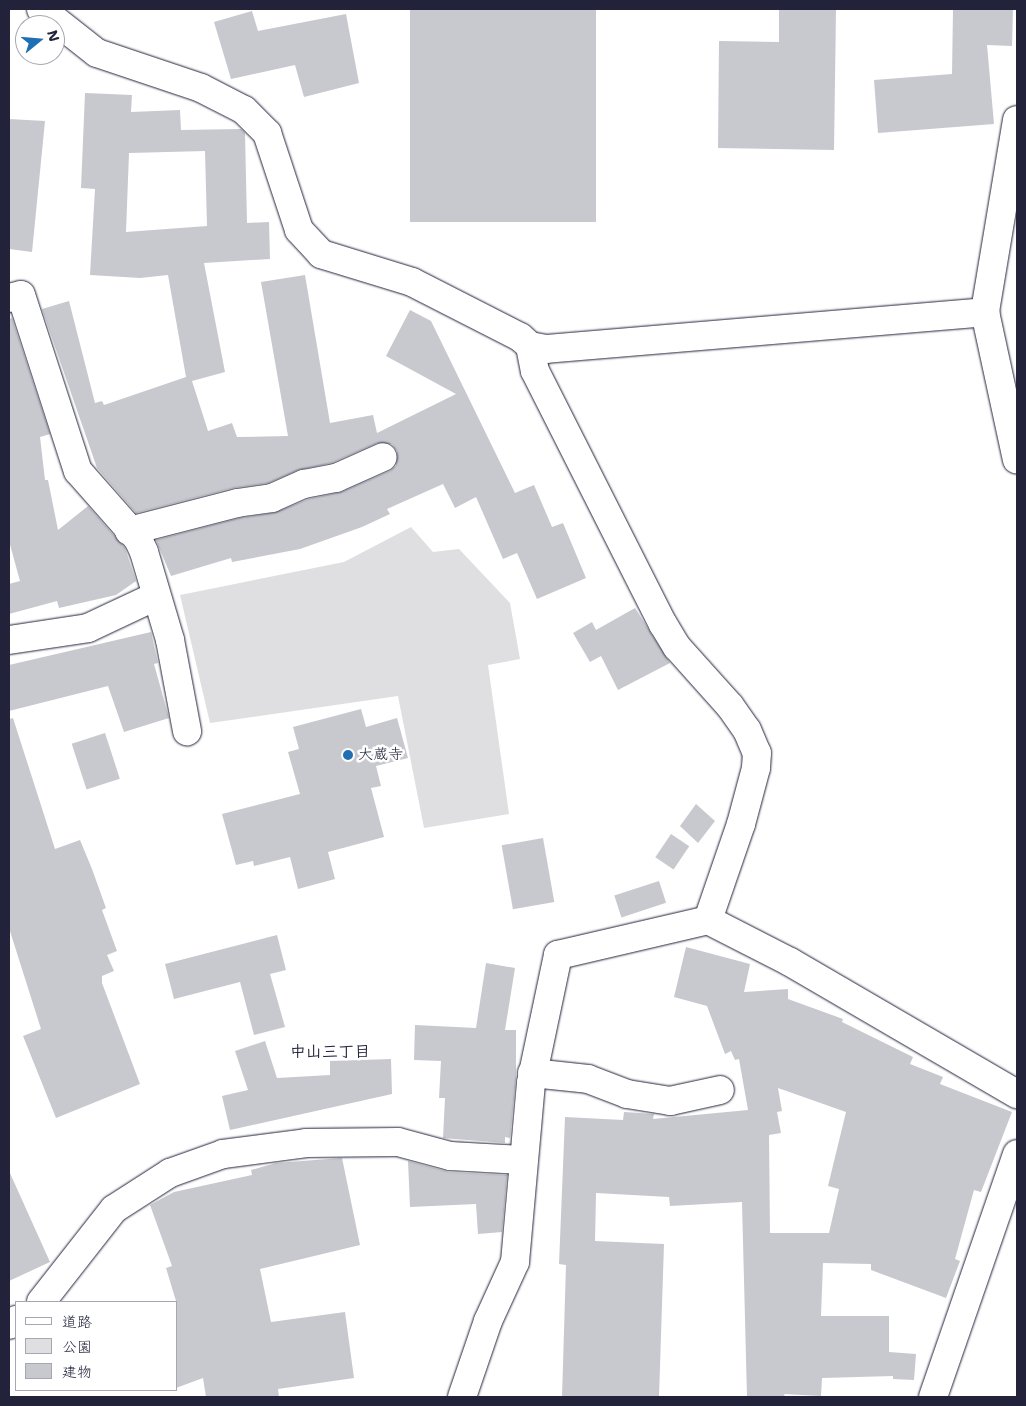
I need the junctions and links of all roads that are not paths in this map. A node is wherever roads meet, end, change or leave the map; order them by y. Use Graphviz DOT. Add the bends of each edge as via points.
graph roads {
  1 [pos="41,9"];
  2 [pos="1017,120"];
  3 [pos="1010,203"];
  4 [pos="9,298"];
  5 [pos="985,312"];
  6 [pos="530,346"];
  7 [pos="383,457"];
  8 [pos="1017,460"];
  9 [pos="129,531"];
  10 [pos="156,596"];
  11 [pos="9,640"];
  12 [pos="187,731"];
  13 [pos="708,920"];
  14 [pos="532,1073"];
  15 [pos="720,1090"];
  16 [pos="1017,1094"];
  17 [pos="1017,1154"];
  18 [pos="522,1160"];
  19 [pos="42,1301"];
  20 [pos="462,1397"];
  21 [pos="934,1397"];
  1 -- 6 [label="street" via="97,53 201,88 244,110 267,133 299,230 321,254 412,282 520,337"];
  2 -- 3 [label="street"];
  3 -- 5 [label="street"];
  4 -- 9 [label="street" via="21,295 78,472"];
  5 -- 6 [label="street" via="546,349"];
  5 -- 8 [label="street"];
  6 -- 13 [label="street" via="535,371 658,616 677,647 730,706 747,730 757,753 741,824"];
  7 -- 9 [label="street" via="336,478 304,484 272,498 237,503"];
  9 -- 10 [label="street" via="144,552"];
  10 -- 11 [label="street" via="88,628"];
  10 -- 12 [label="street" via="170,640"];
  13 -- 14 [label="street" via="558,956"];
  13 -- 16 [label="street" via="790,962"];
  14 -- 15 [label="street" via="588,1079 627,1094 670,1101"];
  14 -- 18 [label="street"];
  17 -- 21 [label="street"];
  18 -- 19 [label="street" via="450,1156 398,1142 306,1143 223,1154 170,1173 114,1209"];
  18 -- 20 [label="street" via="514,1262 488,1321"];
}
